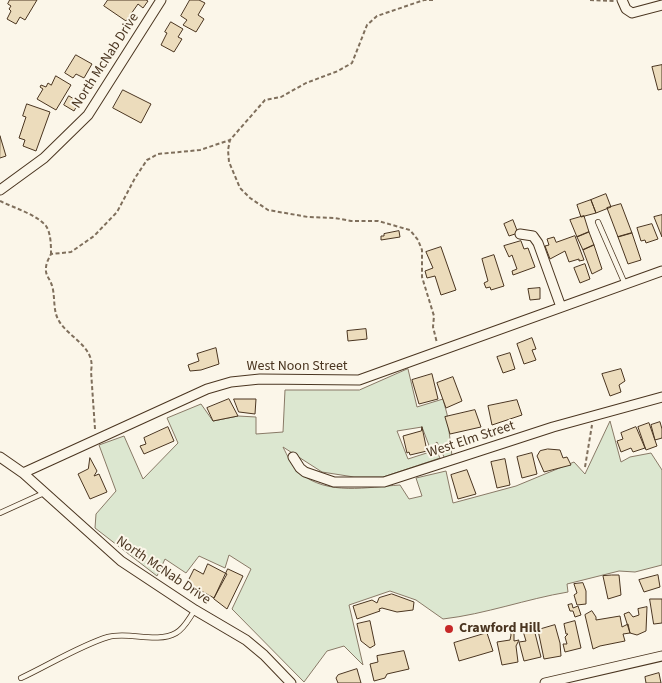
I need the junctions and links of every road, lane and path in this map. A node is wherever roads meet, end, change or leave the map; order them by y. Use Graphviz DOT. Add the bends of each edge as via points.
graph roads {
  1 [pos="161,0"];
  2 [pos="433,0"];
  3 [pos="590,0"];
  4 [pos="622,1"];
  5 [pos="662,5"];
  6 [pos="230,140"];
  7 [pos="0,190"];
  8 [pos="0,201"];
  9 [pos="598,222"];
  10 [pos="520,234"];
  11 [pos="51,254"];
  12 [pos="662,271"];
  13 [pos="625,284"];
  14 [pos="561,307"];
  15 [pos="439,351"];
  16 [pos="662,397"];
  17 [pos="593,416"];
  18 [pos="96,439"];
  19 [pos="0,458"];
  20 [pos="293,458"];
  21 [pos="585,467"];
  22 [pos="23,473"];
  23 [pos="44,494"];
  24 [pos="0,513"];
  25 [pos="195,610"];
  26 [pos="662,656"];
  27 [pos="21,678"];
  28 [pos="291,683"];
  29 [pos="545,683"];
  1 -- 7 [label="street, North McNab Drive" via="88,115 44,158"];
  2 -- 6 [label="path" via="377,16 367,26 352,63 281,97 266,100"];
  3 -- 4 [label="path"];
  4 -- 5 [label="street" via="632,12"];
  6 -- 11 [label="path" via="200,150 158,154 147,160 117,212 94,236 71,252"];
  6 -- 15 [label="path" via="229,162 240,188 268,210 308,217 378,221 410,230 422,250 422,277 434,316 433,327"];
  8 -- 11 [label="path" via="47,227"];
  9 -- 13 [label="lane"];
  10 -- 14 [label="street" via="533,236 538,243"];
  11 -- 18 [label="path" via="46,268 58,320 88,351 93,363"];
  12 -- 13 [label="street, West Noon Street"];
  13 -- 14 [label="street, West Noon Street"];
  14 -- 15 [label="street, West Noon Street"];
  15 -- 18 [label="street, West Noon Street" via="358,380 260,379 231,382 207,389"];
  16 -- 17 [label="street, West Elm Street"];
  17 -- 20 [label="street, West Elm Street" via="384,482 334,482 305,472"];
  17 -- 21 [label="path"];
  18 -- 22 [label="street, West Noon Street"];
  19 -- 22 [label="street, North McNab Drive"];
  22 -- 23 [label="street, North McNab Drive"];
  23 -- 24 [label="lane"];
  23 -- 25 [label="street, North McNab Drive" via="121,562"];
  25 -- 27 [label="lane" via="182,629 174,634 108,637"];
  25 -- 28 [label="street, North McNab Drive" via="246,640"];
  26 -- 29 [label="street"];
}
